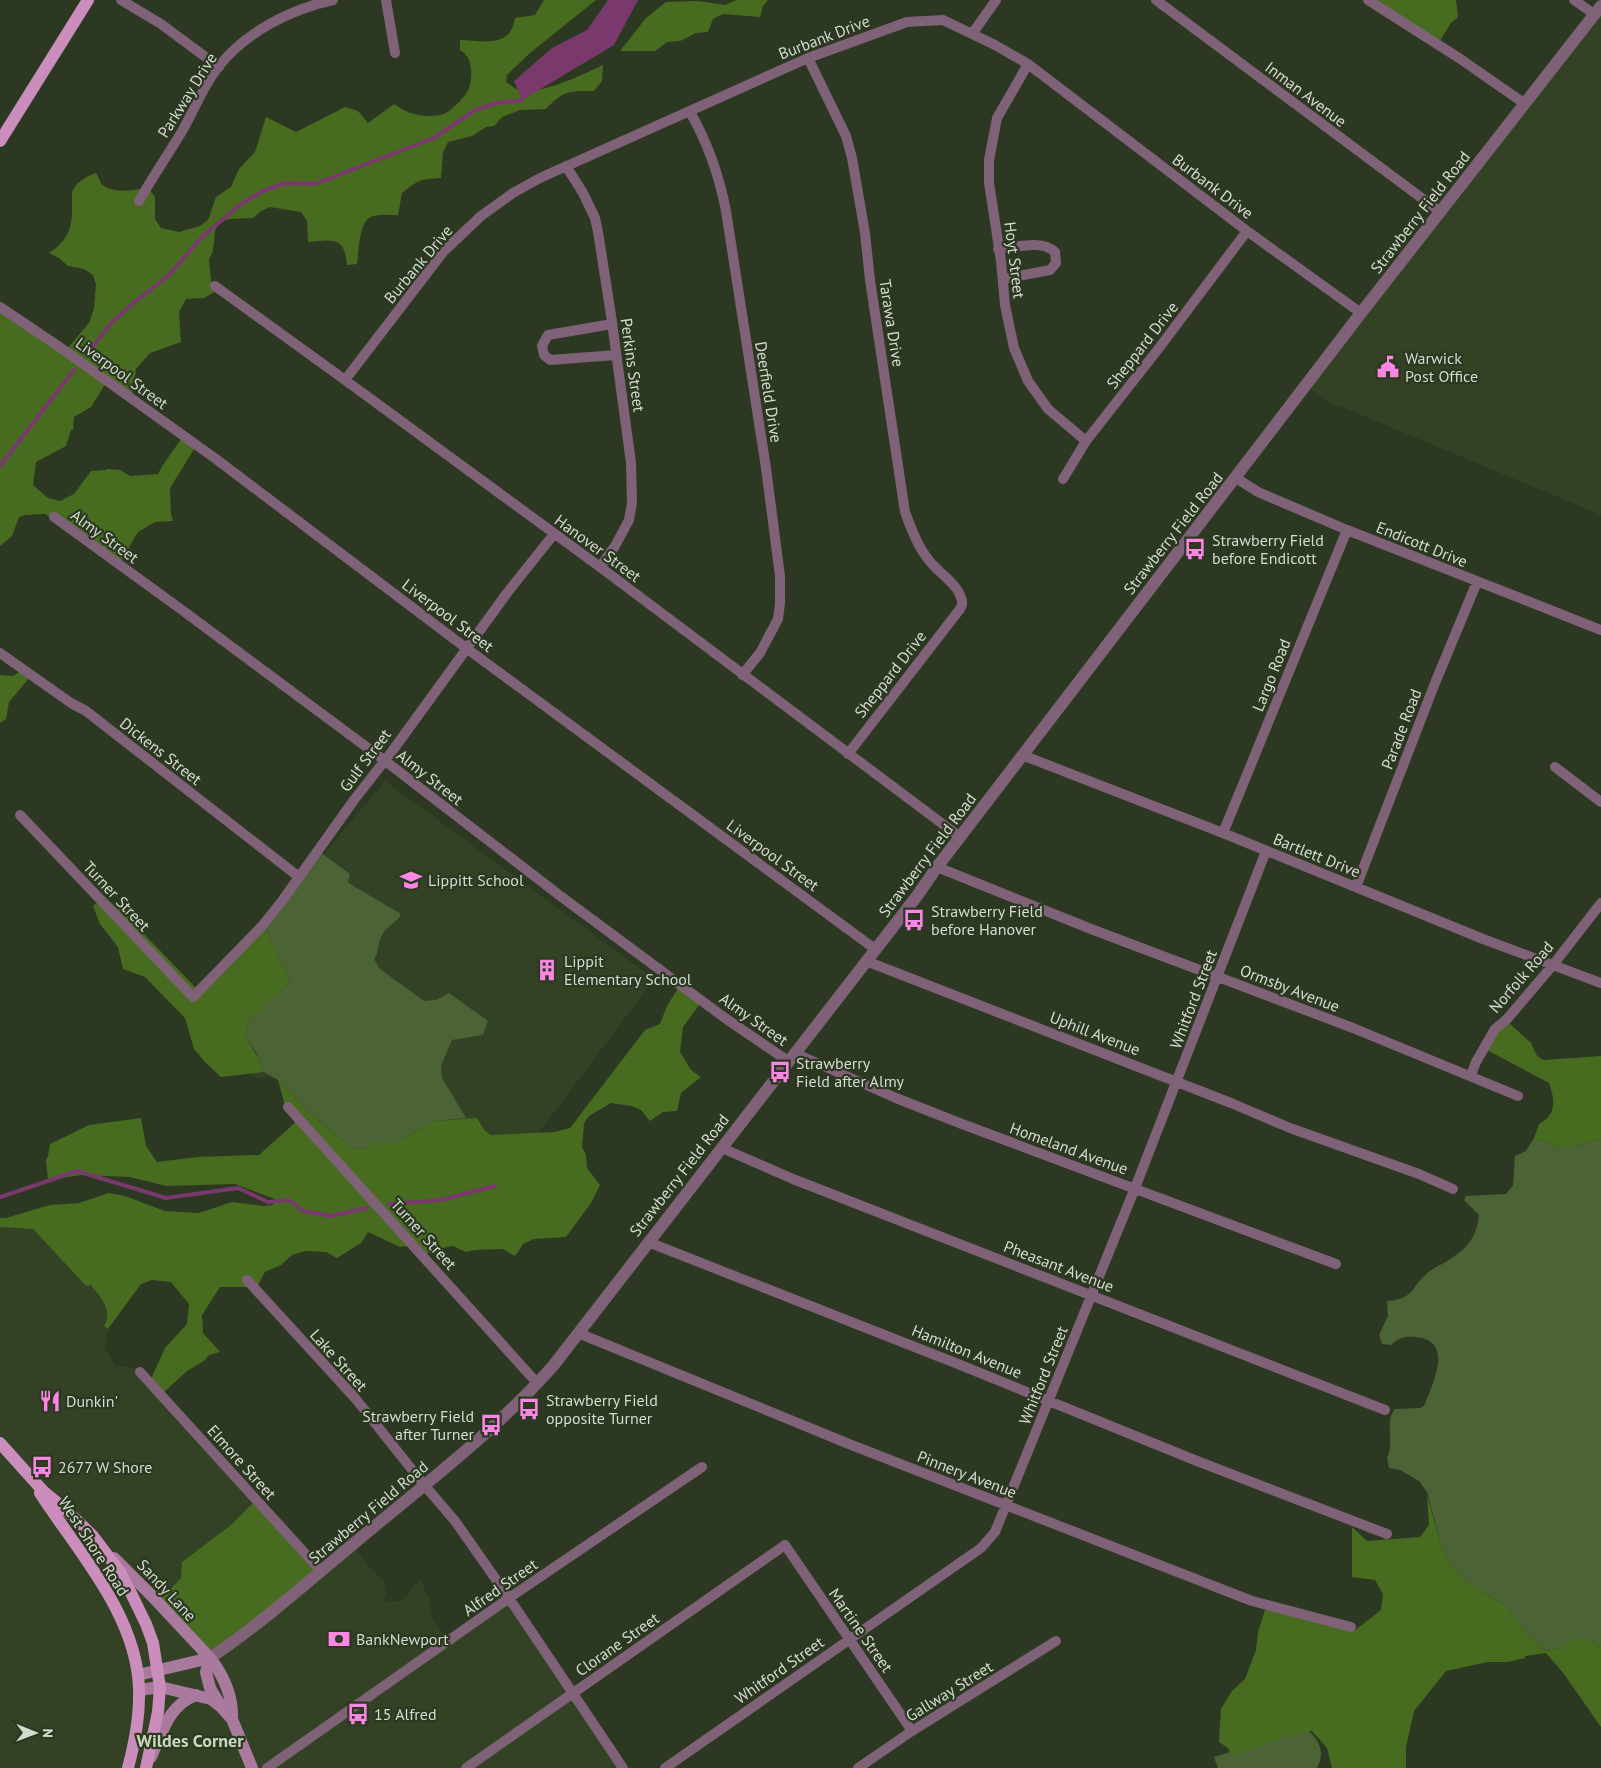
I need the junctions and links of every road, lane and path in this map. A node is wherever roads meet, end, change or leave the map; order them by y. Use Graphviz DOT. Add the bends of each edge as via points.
graph roads {
  1 [pos="88,0"];
  2 [pos="121,0"];
  3 [pos="333,0"];
  4 [pos="386,0"];
  5 [pos="996,0"];
  6 [pos="1156,0"];
  7 [pos="1368,0"];
  8 [pos="1574,0"];
  9 [pos="1598,10"];
  10 [pos="972,34"];
  11 [pos="395,52"];
  12 [pos="808,58"];
  13 [pos="1028,64"];
  14 [pos="219,67"];
  15 [pos="1525,104"];
  16 [pos="690,112"];
  17 [pos="0,141"];
  18 [pos="566,166"];
  19 [pos="139,202"];
  20 [pos="1439,211"];
  21 [pos="1247,231"];
  22 [pos="998,249"];
  23 [pos="1003,279"];
  24 [pos="214,286"];
  25 [pos="0,307"];
  26 [pos="1361,313"];
  27 [pos="612,324"];
  28 [pos="616,355"];
  29 [pos="346,380"];
  30 [pos="1086,440"];
  31 [pos="1236,478"];
  32 [pos="1063,479"];
  33 [pos="54,517"];
  34 [pos="1347,530"];
  35 [pos="554,534"];
  36 [pos="600,567"];
  37 [pos="1477,582"];
  38 [pos="955,587"];
  39 [pos="1601,630"];
  40 [pos="466,648"];
  41 [pos="0,653"];
  42 [pos="742,674"];
  43 [pos="848,754"];
  44 [pos="1022,755"];
  45 [pos="384,760"];
  46 [pos="1554,766"];
  47 [pos="1601,802"];
  48 [pos="20,815"];
  49 [pos="1223,833"];
  50 [pos="960,838"];
  51 [pos="1266,851"];
  52 [pos="937,867"];
  53 [pos="299,877"];
  54 [pos="1356,887"];
  55 [pos="1601,903"];
  56 [pos="876,949"];
  57 [pos="866,961"];
  58 [pos="1553,965"];
  59 [pos="1218,976"];
  60 [pos="1601,983"];
  61 [pos="193,997"];
  62 [pos="791,1057"];
  63 [pos="1471,1076"];
  64 [pos="1177,1081"];
  65 [pos="1518,1096"];
  66 [pos="288,1107"];
  67 [pos="722,1148"];
  68 [pos="1135,1188"];
  69 [pos="1453,1189"];
  70 [pos="648,1242"];
  71 [pos="1336,1264"];
  72 [pos="247,1280"];
  73 [pos="1092,1295"];
  74 [pos="578,1333"];
  75 [pos="140,1372"];
  76 [pos="538,1383"];
  77 [pos="1050,1400"];
  78 [pos="1385,1410"];
  79 [pos="0,1443"];
  80 [pos="20,1464"];
  81 [pos="702,1467"];
  82 [pos="425,1486"];
  83 [pos="1006,1505"];
  84 [pos="1387,1534"];
  85 [pos="100,1545"];
  86 [pos="785,1545"];
  87 [pos="321,1571"];
  88 [pos="509,1598"];
  89 [pos="1351,1627"];
  90 [pos="849,1638"];
  91 [pos="1056,1641"];
  92 [pos="210,1658"];
  93 [pos="158,1671"];
  94 [pos="138,1675"];
  95 [pos="160,1687"];
  96 [pos="139,1690"];
  97 [pos="573,1693"];
  98 [pos="196,1695"];
  99 [pos="222,1708"];
  100 [pos="232,1719"];
  101 [pos="912,1731"];
  102 [pos="147,1766"];
  103 [pos="128,1768"];
  104 [pos="252,1768"];
  105 [pos="267,1768"];
  106 [pos="466,1768"];
  107 [pos="623,1768"];
  108 [pos="664,1768"];
  109 [pos="858,1768"];
  1 -- 17 [label="main road"];
  2 -- 14 [label="street" via="161,24"];
  3 -- 14 [label="street, Parkway Drive" via="305,7 274,21 238,45"];
  4 -- 11 [label="street"];
  5 -- 10 [label="street"];
  6 -- 20 [label="street, Inman Avenue"];
  7 -- 15 [label="street"];
  8 -- 9 [label="street"];
  9 -- 15 [label="street, Strawberry Field Road"];
  10 -- 12 [label="street, Burbank Drive" via="943,20 907,22"];
  10 -- 13 [label="street, Burbank Drive"];
  12 -- 16 [label="street, Burbank Drive"];
  12 -- 38 [label="street, Tarawa Drive" via="846,136 852,158 905,512 927,558"];
  13 -- 21 [label="street, Burbank Drive"];
  13 -- 22 [label="street, Hoyt Street" via="997,118 990,145 989,183"];
  14 -- 19 [label="street, Parkway Drive"];
  15 -- 20 [label="street, Strawberry Field Road"];
  16 -- 18 [label="street, Burbank Drive"];
  16 -- 42 [label="street, Deerfield Drive" via="710,151 725,204 780,576 778,619 760,654"];
  18 -- 27 [label="street, Perkins Street" via="595,218"];
  18 -- 29 [label="street, Burbank Drive" via="513,193 462,234 436,262"];
  20 -- 26 [label="street, Strawberry Field Road"];
  21 -- 26 [label="street, Burbank Drive"];
  21 -- 30 [label="street, Sheppard Drive"];
  22 -- 23 [label="street, Hoyt Street"];
  22 -- 23 [label="street" via="1046,246 1055,252 1056,257 1056,263 1050,270"];
  23 -- 30 [label="street, Hoyt Street" via="1014,348 1028,381 1048,409"];
  24 -- 29 [label="street, Hanover Street"];
  25 -- 40 [label="street, Liverpool Street" via="216,458"];
  26 -- 31 [label="street, Strawberry Field Road"];
  27 -- 28 [label="street, Perkins Street"];
  27 -- 28 [label="street" via="548,335 542,346 544,355 550,360"];
  28 -- 36 [label="street, Perkins Street" via="630,452 632,503 629,520"];
  29 -- 35 [label="street, Hanover Street"];
  30 -- 32 [label="street, Sheppard Drive"];
  31 -- 34 [label="street, Endicott Drive" via="1258,492"];
  31 -- 44 [label="street, Strawberry Field Road"];
  33 -- 45 [label="street, Almy Street"];
  34 -- 37 [label="street, Endicott Drive"];
  34 -- 49 [label="street, Largo Road"];
  35 -- 36 [label="street, Hanover Street"];
  35 -- 40 [label="street, Gulf Street"];
  36 -- 42 [label="street, Hanover Street"];
  37 -- 39 [label="street, Endicott Drive"];
  37 -- 54 [label="street, Parade Road"];
  38 -- 43 [label="street, Sheppard Drive" via="962,606"];
  40 -- 45 [label="street, Gulf Street"];
  40 -- 56 [label="street, Liverpool Street"];
  41 -- 53 [label="street, Dickens Street" via="86,711"];
  42 -- 43 [label="street, Hanover Street"];
  43 -- 50 [label="street, Hanover Street"];
  44 -- 49 [label="street, Bartlett Drive"];
  44 -- 50 [label="street, Strawberry Field Road"];
  45 -- 53 [label="street, Gulf Street"];
  45 -- 62 [label="street, Almy Street" via="725,1018"];
  46 -- 47 [label="street"];
  48 -- 61 [label="street, Turner Street"];
  49 -- 51 [label="street, Bartlett Drive"];
  50 -- 52 [label="street, Strawberry Field Road"];
  51 -- 54 [label="street, Bartlett Drive"];
  51 -- 59 [label="street, Whitford Street"];
  52 -- 56 [label="street, Strawberry Field Road"];
  52 -- 59 [label="street, Ormsby Avenue"];
  53 -- 61 [label="street, Gulf Street" via="262,926"];
  54 -- 58 [label="street, Bartlett Drive"];
  55 -- 58 [label="street, Norfolk Road"];
  56 -- 57 [label="street, Strawberry Field Road"];
  57 -- 62 [label="street, Strawberry Field Road"];
  57 -- 64 [label="street, Uphill Avenue"];
  58 -- 60 [label="street, Bartlett Drive"];
  58 -- 63 [label="street, Norfolk Road" via="1507,1019 1495,1028"];
  59 -- 63 [label="street, Ormsby Avenue"];
  59 -- 64 [label="street, Whitford Street"];
  62 -- 67 [label="street, Strawberry Field Road"];
  62 -- 68 [label="street, Homeland Avenue"];
  63 -- 65 [label="street, Ormsby Avenue"];
  64 -- 68 [label="street, Whitford Street"];
  64 -- 69 [label="street, Uphill Avenue" via="1290,1128"];
  66 -- 76 [label="street, Turner Street"];
  67 -- 70 [label="street, Strawberry Field Road"];
  67 -- 73 [label="street, Pheasant Avenue" via="793,1179"];
  68 -- 71 [label="street, Homeland Avenue"];
  68 -- 73 [label="street, Whitford Street"];
  70 -- 74 [label="street, Strawberry Field Road"];
  70 -- 77 [label="street, Hamilton Avenue"];
  72 -- 82 [label="street, Lake Street" via="354,1398"];
  73 -- 77 [label="street, Whitford Street"];
  73 -- 78 [label="street, Pheasant Avenue"];
  74 -- 76 [label="street, Strawberry Field Road"];
  74 -- 83 [label="street, Pinnery Avenue"];
  75 -- 87 [label="street, Elmore Street"];
  76 -- 82 [label="street, Strawberry Field Road" via="486,1434"];
  77 -- 83 [label="street, Whitford Street"];
  77 -- 84 [label="street, Hamilton Avenue"];
  79 -- 80 [label="main road, West Shore Road"];
  80 -- 85 [label="main road, West Shore Road" via="44,1492"];
  80 -- 94 [label="main road, West Shore Road" via="104,1586 127,1634"];
  81 -- 88 [label="street, Alfred Street"];
  82 -- 87 [label="street, Strawberry Field Road"];
  82 -- 88 [label="street, Lake Street" via="455,1521"];
  83 -- 89 [label="street, Pinnery Avenue" via="1252,1601"];
  83 -- 90 [label="street, Whitford Street" via="995,1532 981,1548"];
  85 -- 92 [label="main road, Sandy Lane"];
  85 -- 93 [label="main road, West Shore Road" via="130,1591 153,1643"];
  86 -- 90 [label="street, Martine Street"];
  86 -- 97 [label="street, Clorane Street"];
  87 -- 92 [label="street, Strawberry Field Road"];
  88 -- 97 [label="street, Lake Street"];
  88 -- 105 [label="street, Alfred Street"];
  90 -- 101 [label="street, Martine Street"];
  90 -- 108 [label="street, Whitford Street"];
  91 -- 101 [label="street, Gallway Street"];
  92 -- 93 [label="main road"];
  92 -- 99 [label="main road, Sandy Lane" via="206,1672 210,1688"];
  92 -- 100 [label="main road, Sandy Lane" via="218,1668 230,1698"];
  93 -- 94 [label="main road"];
  93 -- 95 [label="main road, West Shore Road"];
  94 -- 96 [label="main road, West Shore Road"];
  95 -- 96 [label="main road"];
  95 -- 98 [label="main road"];
  95 -- 102 [label="main road, West Shore Road"];
  96 -- 103 [label="main road, West Shore Road" via="136,1738"];
  97 -- 106 [label="street, Clorane Street"];
  97 -- 107 [label="street, Lake Street"];
  98 -- 99 [label="main road" via="211,1699"];
  98 -- 102 [label="main road" via="172,1712"];
  99 -- 100 [label="main road, Sandy Lane"];
  100 -- 104 [label="main road, Sandy Lane"];
  101 -- 109 [label="street, Gallway Street"];
}
